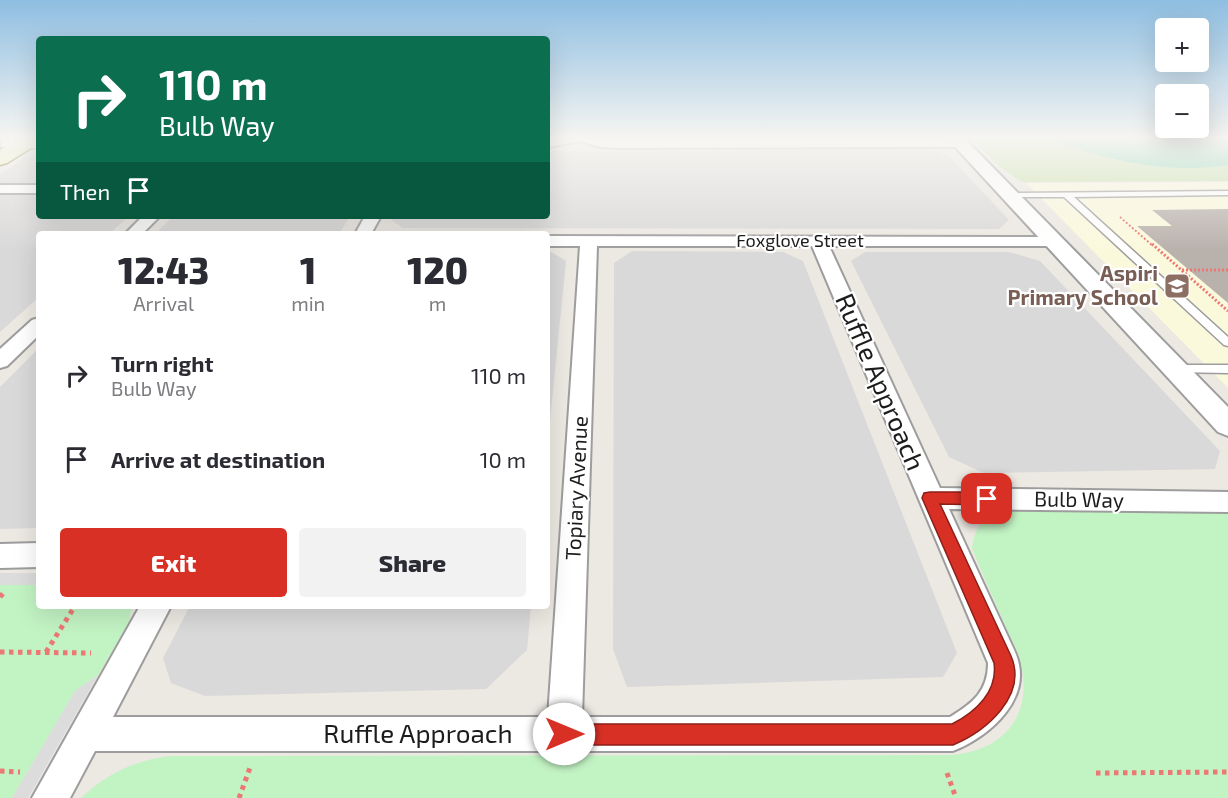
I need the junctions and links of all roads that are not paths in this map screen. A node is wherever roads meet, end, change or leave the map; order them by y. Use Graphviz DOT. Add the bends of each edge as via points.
graph roads {
  1 [pos="991,175"];
  2 [pos="0,189"];
  3 [pos="36,189"];
  4 [pos="1228,193"];
  5 [pos="1066,194"];
  6 [pos="1010,195"];
  7 [pos="149,219"];
  8 [pos="136,231"];
  9 [pos="550,241"];
  10 [pos="589,241"];
  11 [pos="818,241"];
  12 [pos="1053,242"];
  13 [pos="36,327"];
  14 [pos="1228,343"];
  15 [pos="0,361"];
  16 [pos="1174,369"];
  17 [pos="1228,369"];
  18 [pos="1228,425"];
  19 [pos="930,498"];
  20 [pos="1228,502"];
  21 [pos="36,555"];
  22 [pos="0,556"];
  23 [pos="154,609"];
  24 [pos="85,734"];
  25 [pos="564,734"];
  26 [pos="50,798"];
  1 -- 6 [label="street"];
  2 -- 3 [label="street"];
  4 -- 5 [label="lane"];
  5 -- 6 [label="lane"];
  5 -- 14 [label="lane"];
  6 -- 12 [label="street"];
  7 -- 8 [label="street"];
  9 -- 10 [label="street, Foxglove Street"];
  10 -- 11 [label="street, Foxglove Street"];
  10 -- 25 [label="street, Topiary Avenue"];
  11 -- 12 [label="street, Foxglove Street"];
  11 -- 19 [label="street, Ruffle Approach"];
  12 -- 16 [label="street"];
  13 -- 15 [label="street"];
  16 -- 17 [label="lane"];
  16 -- 18 [label="street"];
  19 -- 20 [label="street, Bulb Way"];
  19 -- 25 [label="street, Ruffle Approach" via="1004,663 998,696 985,714 965,728 953,734"];
  21 -- 22 [label="street"];
  23 -- 24 [label="street"];
  24 -- 25 [label="street, Ruffle Approach"];
  24 -- 26 [label="street"];
}
